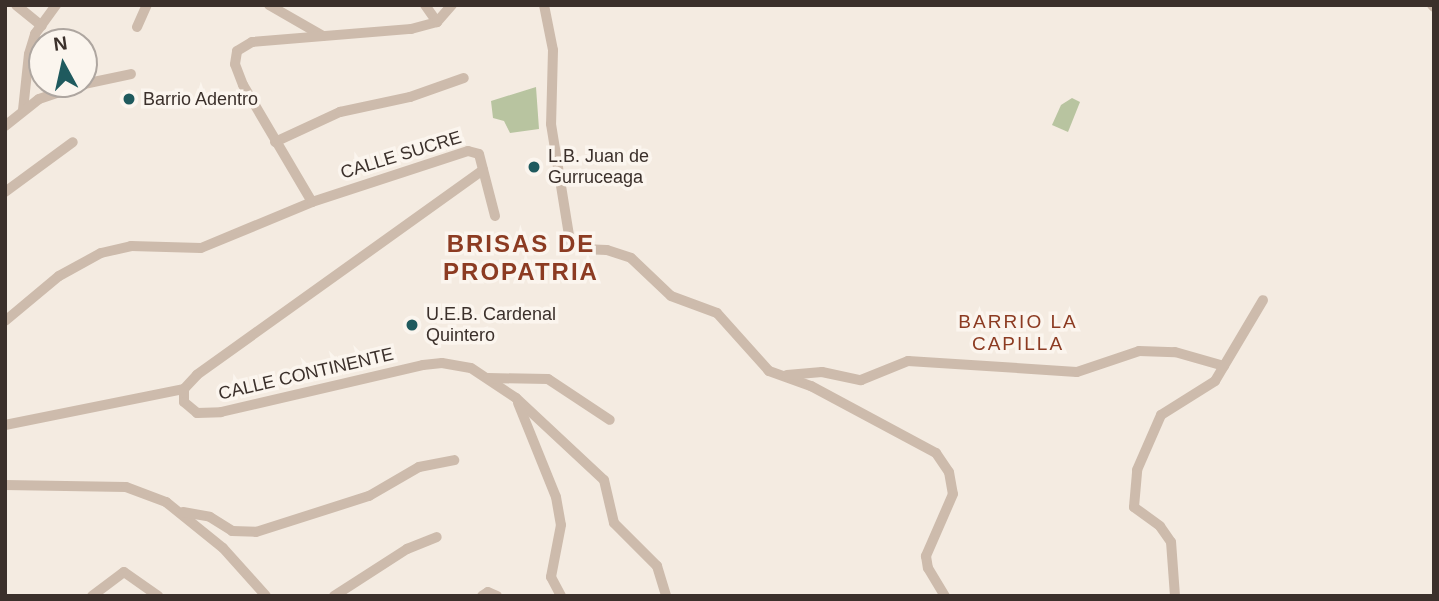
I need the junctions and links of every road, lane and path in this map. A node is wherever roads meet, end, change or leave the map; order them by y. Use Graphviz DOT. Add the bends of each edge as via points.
graph roads {
  1 [pos="16,5"];
  2 [pos="56,5"];
  3 [pos="147,5"];
  4 [pos="269,5"];
  5 [pos="425,5"];
  6 [pos="452,5"];
  7 [pos="544,5"];
  8 [pos="436,22"];
  9 [pos="42,26"];
  10 [pos="137,27"];
  11 [pos="323,36"];
  12 [pos="131,74"];
  13 [pos="464,78"];
  14 [pos="98,81"];
  15 [pos="42,98"];
  16 [pos="23,110"];
  17 [pos="5,126"];
  18 [pos="73,142"];
  19 [pos="275,142"];
  20 [pos="483,170"];
  21 [pos="5,192"];
  22 [pos="312,202"];
  23 [pos="495,216"];
  24 [pos="1263,300"];
  25 [pos="5,321"];
  26 [pos="1224,366"];
  27 [pos="781,376"];
  28 [pos="488,378"];
  29 [pos="184,389"];
  30 [pos="516,398"];
  31 [pos="610,420"];
  32 [pos="5,425"];
  33 [pos="454,460"];
  34 [pos="5,485"];
  35 [pos="181,511"];
  36 [pos="437,537"];
  37 [pos="944,595"];
  38 [pos="92,596"];
  39 [pos="158,596"];
  40 [pos="266,596"];
  41 [pos="334,596"];
  42 [pos="482,596"];
  43 [pos="497,596"];
  44 [pos="561,596"];
  45 [pos="666,596"];
  46 [pos="1175,596"];
  1 -- 9 [label="street"];
  2 -- 9 [label="street"];
  3 -- 10 [label="street"];
  4 -- 11 [label="street"];
  5 -- 8 [label="street"];
  6 -- 8 [label="street"];
  7 -- 27 [label="street" via="553,50 551,124 570,241 581,249 607,250 631,258 671,296 717,313 757,362"];
  8 -- 11 [label="street" via="411,29"];
  9 -- 16 [label="street" via="29,54"];
  11 -- 19 [label="street" via="252,42 237,51 237,72"];
  12 -- 14 [label="street"];
  13 -- 19 [label="street" via="410,97 330,115"];
  15 -- 16 [label="street"];
  16 -- 17 [label="street"];
  18 -- 21 [label="street"];
  19 -- 22 [label="street"];
  20 -- 22 [label="street, CALLE SUCRE" via="479,154 468,151"];
  20 -- 23 [label="street"];
  20 -- 29 [label="street, CALLE CONTINENTE" via="441,195"];
  22 -- 25 [label="street" via="201,247 131,246 101,253 59,276"];
  24 -- 26 [label="street"];
  26 -- 27 [label="street" via="1175,352 1139,351 1077,372 908,361 861,380 822,372"];
  26 -- 46 [label="street" via="1209,386 1161,415 1132,492 1134,507 1160,526 1171,542"];
  27 -- 37 [label="street" via="811,386 924,444 943,461 953,494 926,556"];
  28 -- 29 [label="street, CALLE CONTINENTE" via="471,368 442,363 206,413 190,409 184,402"];
  28 -- 30 [label="street, CALLE CONTINENTE"];
  28 -- 31 [label="street" via="548,379"];
  29 -- 32 [label="street"];
  30 -- 44 [label="street" via="556,497 561,525 551,577"];
  30 -- 45 [label="street, CALLE CONTINENTE" via="604,480 614,523 657,566"];
  33 -- 35 [label="street" via="419,467 369,496 256,532 232,531 210,517"];
  34 -- 35 [label="street" via="126,487"];
  35 -- 40 [label="street" via="223,548"];
  36 -- 41 [label="street" via="407,549"];
  38 -- 39 [label="street" via="124,572"];
  42 -- 43 [label="street"];
}
